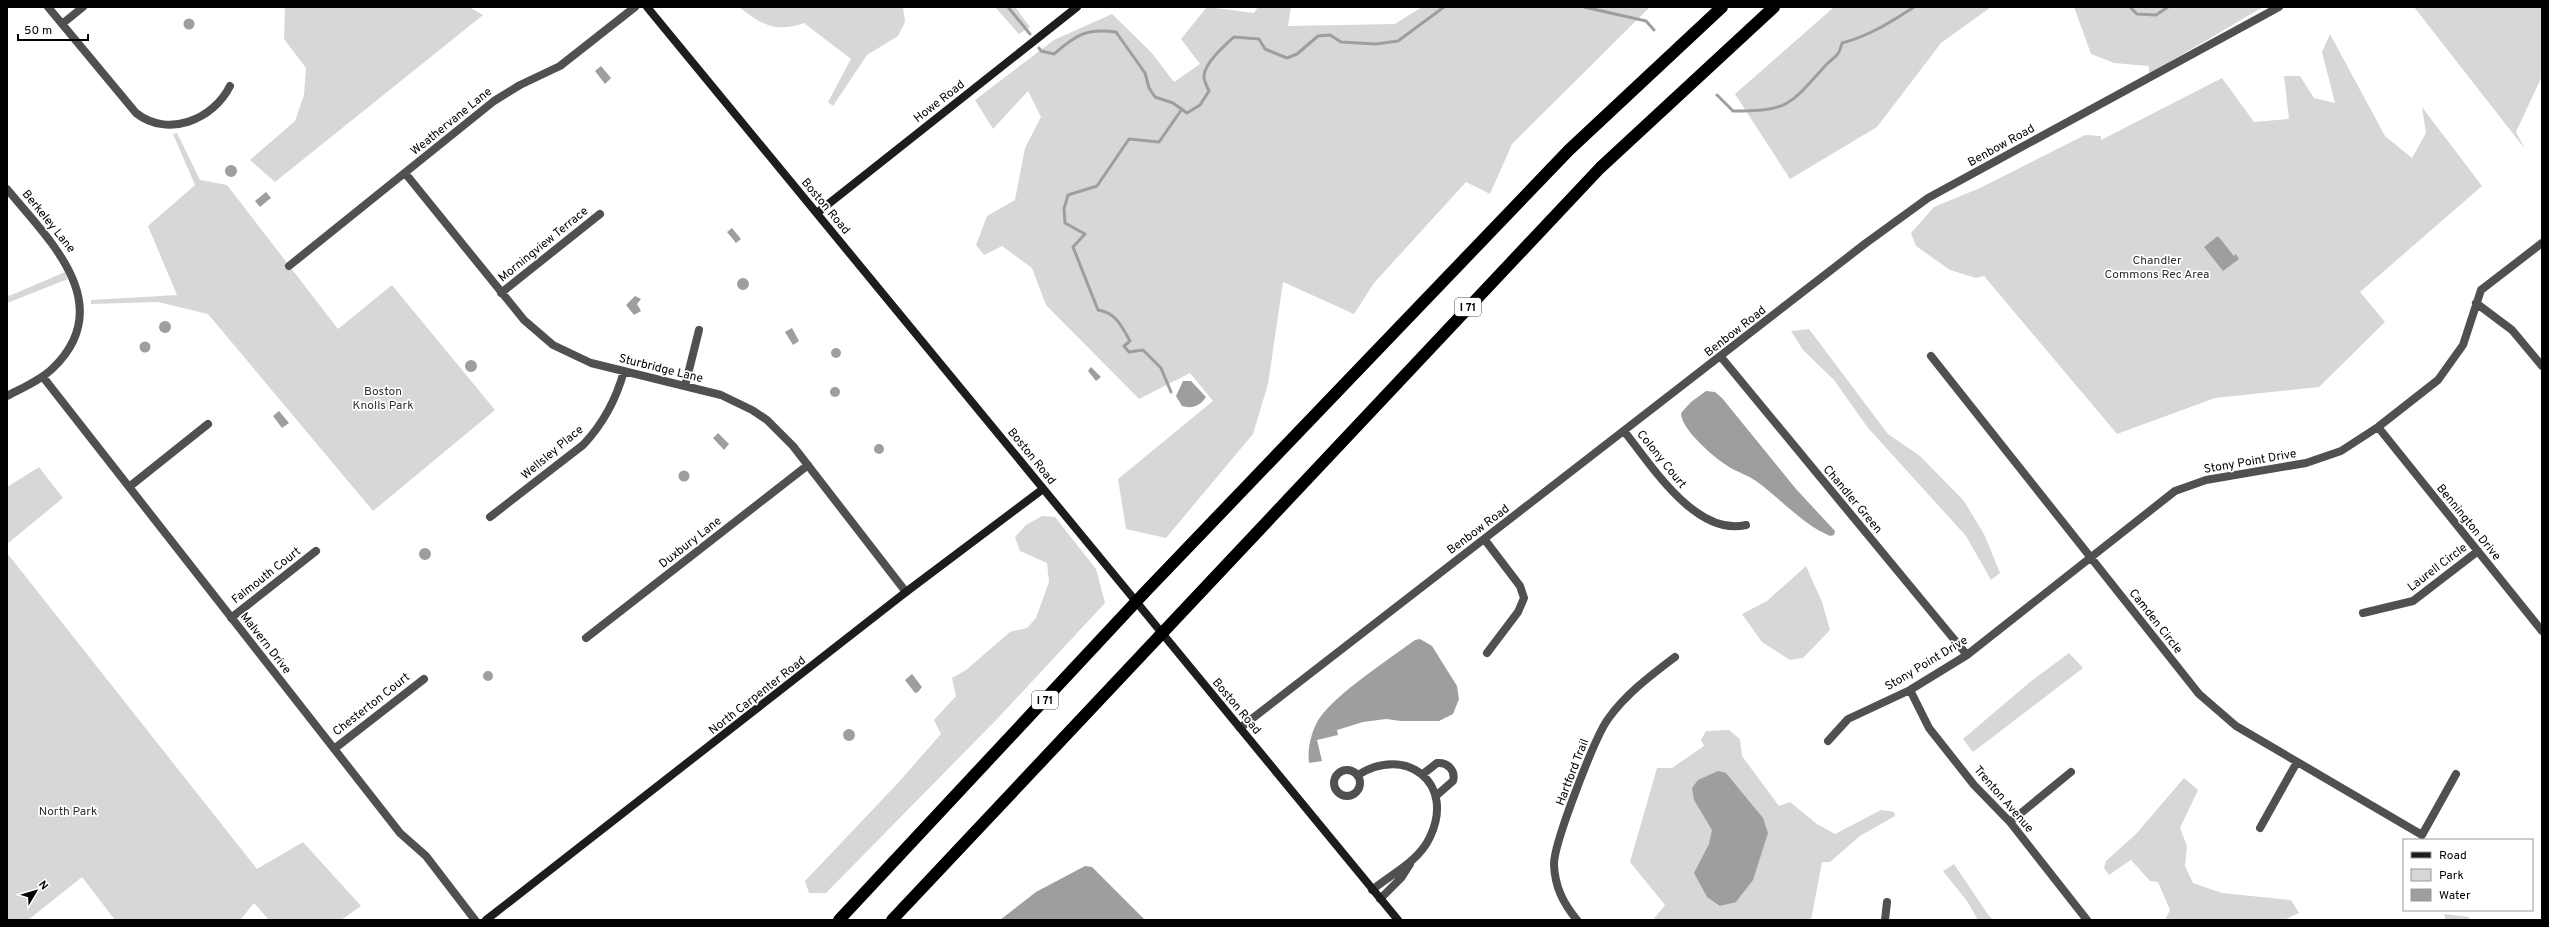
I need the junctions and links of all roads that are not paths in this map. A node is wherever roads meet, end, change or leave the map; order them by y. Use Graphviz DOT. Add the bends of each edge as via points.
graph roads {
  1 [pos="48,7"];
  2 [pos="83,7"];
  3 [pos="635,7"];
  4 [pos="647,7"];
  5 [pos="1077,7"];
  6 [pos="1722,7"];
  7 [pos="1774,7"];
  8 [pos="2279,7"];
  9 [pos="62,24"];
  10 [pos="230,86"];
  11 [pos="405,173"];
  12 [pos="7,189"];
  13 [pos="817,213"];
  14 [pos="600,214"];
  15 [pos="2542,243"];
  16 [pos="289,266"];
  17 [pos="501,293"];
  18 [pos="2476,303"];
  19 [pos="700,330"];
  20 [pos="1930,356"];
  21 [pos="1721,357"];
  22 [pos="2542,366"];
  23 [pos="624,371"];
  24 [pos="43,376"];
  25 [pos="685,386"];
  26 [pos="7,396"];
  27 [pos="208,424"];
  28 [pos="2378,427"];
  29 [pos="1624,431"];
  30 [pos="808,465"];
  31 [pos="129,487"];
  32 [pos="1044,489"];
  33 [pos="490,518"];
  34 [pos="1746,525"];
  35 [pos="1485,540"];
  36 [pos="316,551"];
  37 [pos="2478,551"];
  38 [pos="2092,559"];
  39 [pos="906,592"];
  40 [pos="2363,613"];
  41 [pos="231,618"];
  42 [pos="2542,631"];
  43 [pos="586,638"];
  44 [pos="1487,653"];
  45 [pos="1967,655"];
  46 [pos="1675,657"];
  47 [pos="424,679"];
  48 [pos="1910,690"];
  49 [pos="1240,728"];
  50 [pos="1828,741"];
  51 [pos="334,749"];
  52 [pos="2297,762"];
  53 [pos="2071,772"];
  54 [pos="1423,774"];
  55 [pos="2456,774"];
  56 [pos="1358,775"];
  57 [pos="1437,795"];
  58 [pos="2010,822"];
  59 [pos="2260,828"];
  60 [pos="1410,864"];
  61 [pos="1372,890"];
  62 [pos="1380,898"];
  63 [pos="1887,902"];
  64 [pos="475,920"];
  65 [pos="486,920"];
  66 [pos="840,920"];
  67 [pos="892,920"];
  68 [pos="1398,920"];
  69 [pos="1577,920"];
  70 [pos="1885,920"];
  71 [pos="2087,920"];
  1 -- 9 [label="street"];
  2 -- 9 [label="street"];
  3 -- 11 [label="street, Weathervane Lane" via="560,66 505,93"];
  4 -- 13 [label="street, Boston Road"];
  5 -- 13 [label="street, Howe Road"];
  6 -- 66 [label="highway, I 71" via="1569,150 1147,590"];
  7 -- 67 [label="highway, I 71" via="1600,168"];
  8 -- 21 [label="street, Benbow Road" via="1928,198 1866,243"];
  9 -- 10 [label="street" via="136,113 152,123 172,126 188,122 217,105"];
  11 -- 16 [label="street, Weathervane Lane"];
  11 -- 17 [label="street, Sturbridge Lane"];
  12 -- 24 [label="street, Berkeley Lane" via="65,259 78,294 78,320 69,347 53,368"];
  13 -- 32 [label="street, Boston Road"];
  14 -- 17 [label="street, Morningview Terrace"];
  15 -- 18 [label="street, Stony Point Drive" via="2481,290"];
  17 -- 23 [label="street, Sturbridge Lane" via="524,320 553,345 591,363"];
  18 -- 22 [label="street" via="2512,330"];
  18 -- 28 [label="street, Stony Point Drive" via="2463,345 2438,380"];
  19 -- 25 [label="street"];
  20 -- 38 [label="street, Camden Circle"];
  21 -- 29 [label="street, Benbow Road"];
  21 -- 45 [label="street, Chandler Green"];
  23 -- 25 [label="street, Sturbridge Lane"];
  23 -- 33 [label="street, Wellsley Place" via="612,405 594,433 583,445"];
  24 -- 26 [label="street, Berkeley Lane"];
  24 -- 31 [label="street, Malvern Drive"];
  25 -- 30 [label="street, Sturbridge Lane" via="721,395 752,410 781,432"];
  27 -- 31 [label="street"];
  28 -- 37 [label="street, Bennington Drive"];
  28 -- 38 [label="street, Stony Point Drive" via="2341,452 2306,464 2206,480 2176,491"];
  29 -- 34 [label="street, Colony Court" via="1673,493 1684,503 1721,525 1735,528"];
  29 -- 35 [label="street, Benbow Road"];
  30 -- 39 [label="street, Sturbridge Lane"];
  30 -- 43 [label="street, Duxbury Lane"];
  31 -- 41 [label="street, Malvern Drive"];
  32 -- 39 [label="street, North Carpenter Road"];
  32 -- 49 [label="street, Boston Road"];
  35 -- 44 [label="street" via="1520,586 1524,598 1522,605"];
  35 -- 49 [label="street, Benbow Road"];
  36 -- 41 [label="street, Falmouth Court"];
  37 -- 40 [label="street, Laurell Circle" via="2412,601"];
  37 -- 42 [label="street, Bennington Drive"];
  38 -- 45 [label="street, Stony Point Drive"];
  38 -- 52 [label="street, Camden Circle" via="2199,694 2236,726"];
  39 -- 65 [label="street, North Carpenter Road"];
  41 -- 51 [label="street, Malvern Drive"];
  45 -- 48 [label="street, Stony Point Drive"];
  46 -- 69 [label="street, Hartford Trail" via="1635,688 1606,721 1558,841 1554,863 1556,886 1564,903"];
  47 -- 51 [label="street, Chesterton Court"];
  48 -- 50 [label="street, Stony Point Drive" via="1848,719"];
  48 -- 58 [label="street, Trenton Avenue" via="1929,728 1974,784"];
  49 -- 61 [label="street, Boston Road"];
  51 -- 64 [label="street, Malvern Drive" via="400,833 426,856"];
  52 -- 55 [label="street, Camden Circle" via="2422,835"];
  52 -- 59 [label="street"];
  53 -- 58 [label="street"];
  54 -- 56 [label="street" via="1399,766 1381,765 1371,766"];
  54 -- 57 [label="street"];
  54 -- 57 [label="street" via="1437,763 1451,768 1454,773 1453,781"];
  57 -- 60 [label="street" via="1437,813 1430,838"];
  58 -- 71 [label="street, Trenton Avenue"];
  60 -- 61 [label="street" via="1394,872"];
  60 -- 62 [label="street" via="1401,878"];
  61 -- 62 [label="street, Boston Road"];
  62 -- 68 [label="street, Boston Road"];
  63 -- 70 [label="street"];
}
